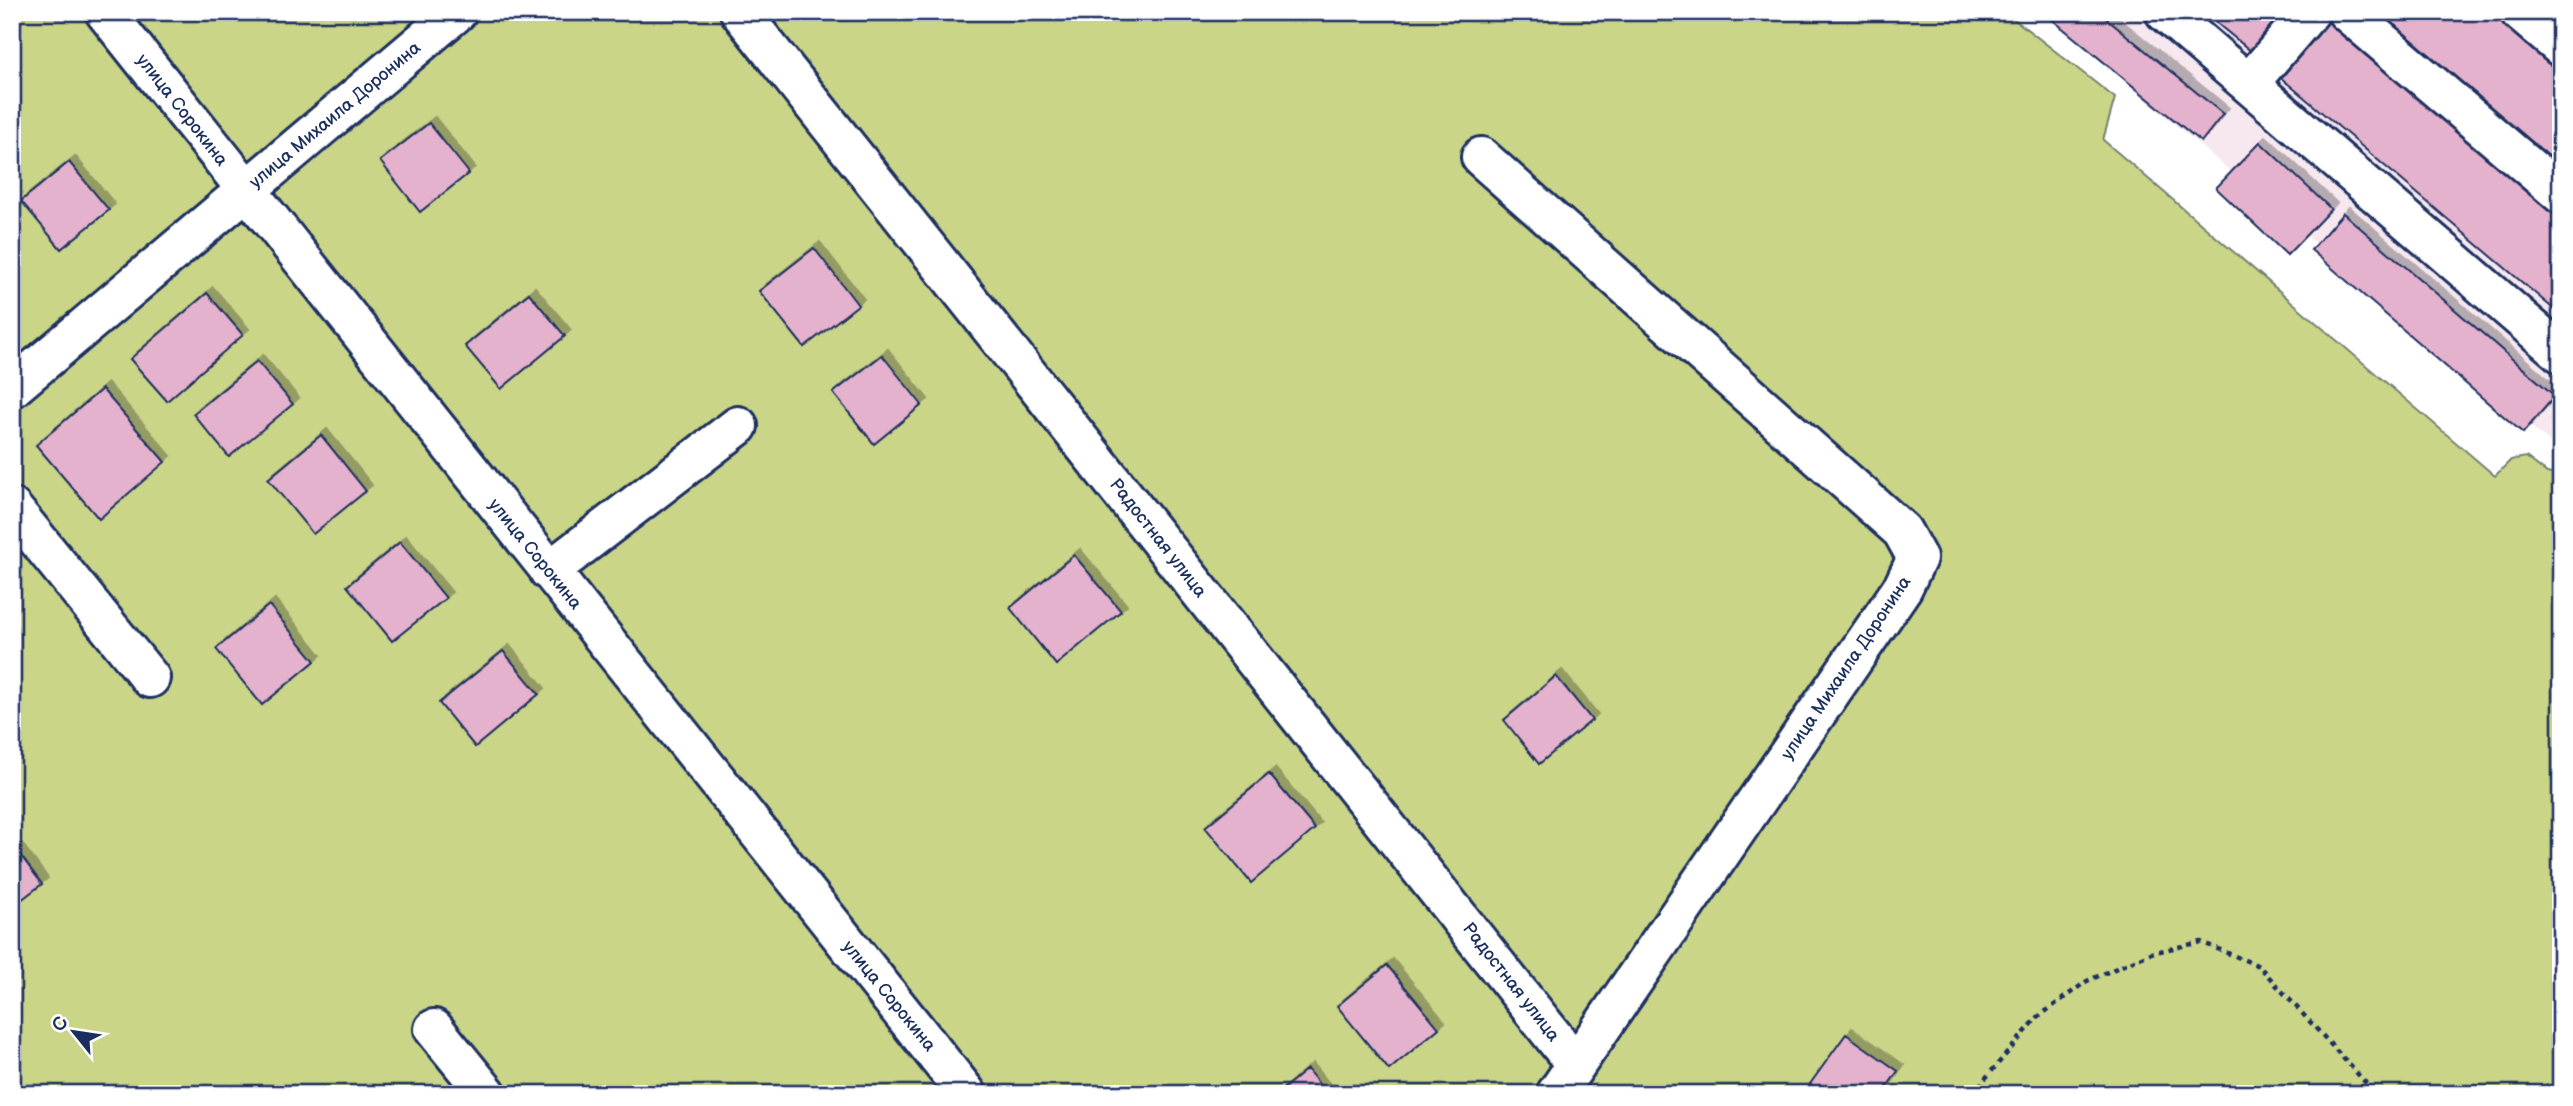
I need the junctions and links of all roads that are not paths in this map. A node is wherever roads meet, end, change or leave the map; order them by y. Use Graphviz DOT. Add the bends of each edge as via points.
graph roads {
  1 [pos="105,12"];
  2 [pos="457,12"];
  3 [pos="740,12"];
  4 [pos="2165,12"];
  5 [pos="2310,12"];
  6 [pos="2347,12"];
  7 [pos="2520,12"];
  8 [pos="2561,47"];
  9 [pos="2250,82"];
  10 [pos="1481,158"];
  11 [pos="244,190"];
  12 [pos="2561,194"];
  13 [pos="2561,352"];
  14 [pos="12,387"];
  15 [pos="738,426"];
  16 [pos="12,508"];
  17 [pos="549,571"];
  18 [pos="150,678"];
  19 [pos="434,1030"];
  20 [pos="1566,1079"];
  21 [pos="487,1094"];
  22 [pos="967,1094"];
  1 -- 11 [label="street, улица Сорокина"];
  2 -- 11 [label="street, улица Михаила Доронина"];
  3 -- 20 [label="street, Радостная улица"];
  4 -- 9 [label="street"];
  5 -- 9 [label="street"];
  6 -- 12 [label="street"];
  7 -- 8 [label="street"];
  9 -- 13 [label="street"];
  10 -- 20 [label="street, улица Михаила Доронина" via="1902,531 1917,558 1903,587"];
  11 -- 14 [label="street, улица Михаила Доронина"];
  11 -- 17 [label="street, улица Сорокина"];
  15 -- 17 [label="street"];
  16 -- 18 [label="street"];
  17 -- 22 [label="street, улица Сорокина"];
  19 -- 21 [label="street"];
}
